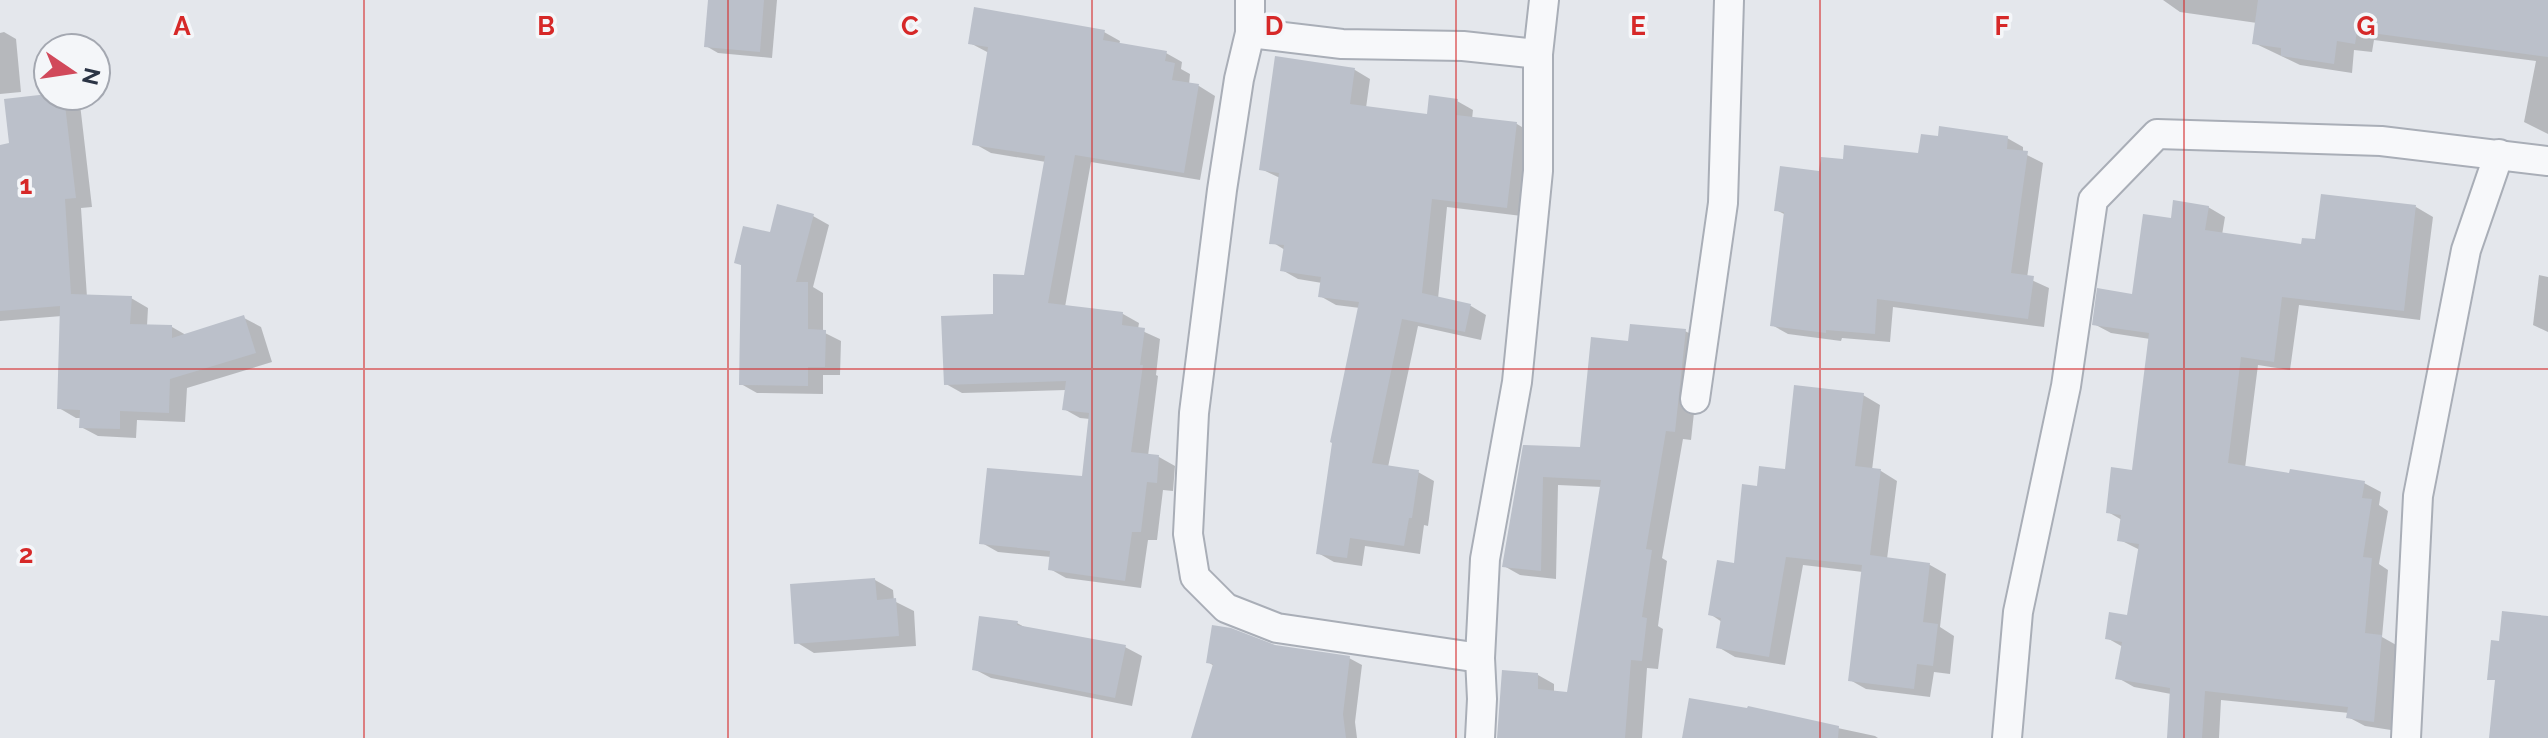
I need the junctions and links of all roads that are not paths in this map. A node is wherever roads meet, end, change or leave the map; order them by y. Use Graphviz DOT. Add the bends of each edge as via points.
graph roads {
  1 [pos="1250,0"];
  2 [pos="1544,0"];
  3 [pos="1729,0"];
  4 [pos="1250,33"];
  5 [pos="1538,54"];
  6 [pos="2499,154"];
  7 [pos="2548,161"];
  8 [pos="1695,399"];
  9 [pos="1480,658"];
  10 [pos="1480,738"];
  11 [pos="2007,738"];
  12 [pos="2406,738"];
  1 -- 4 [label="street"];
  2 -- 5 [label="street"];
  3 -- 8 [label="street" via="1723,203"];
  4 -- 5 [label="street" via="1342,44 1463,46"];
  4 -- 9 [label="street" via="1226,162 1194,413 1188,534 1195,577 1226,608 1277,628"];
  5 -- 9 [label="street" via="1538,171 1519,367 1485,559"];
  6 -- 7 [label="street"];
  6 -- 11 [label="street" via="2381,141 2157,134 2093,200 2066,386 2018,612"];
  6 -- 12 [label="street" via="2466,250 2418,496"];
  9 -- 10 [label="street"];
}
